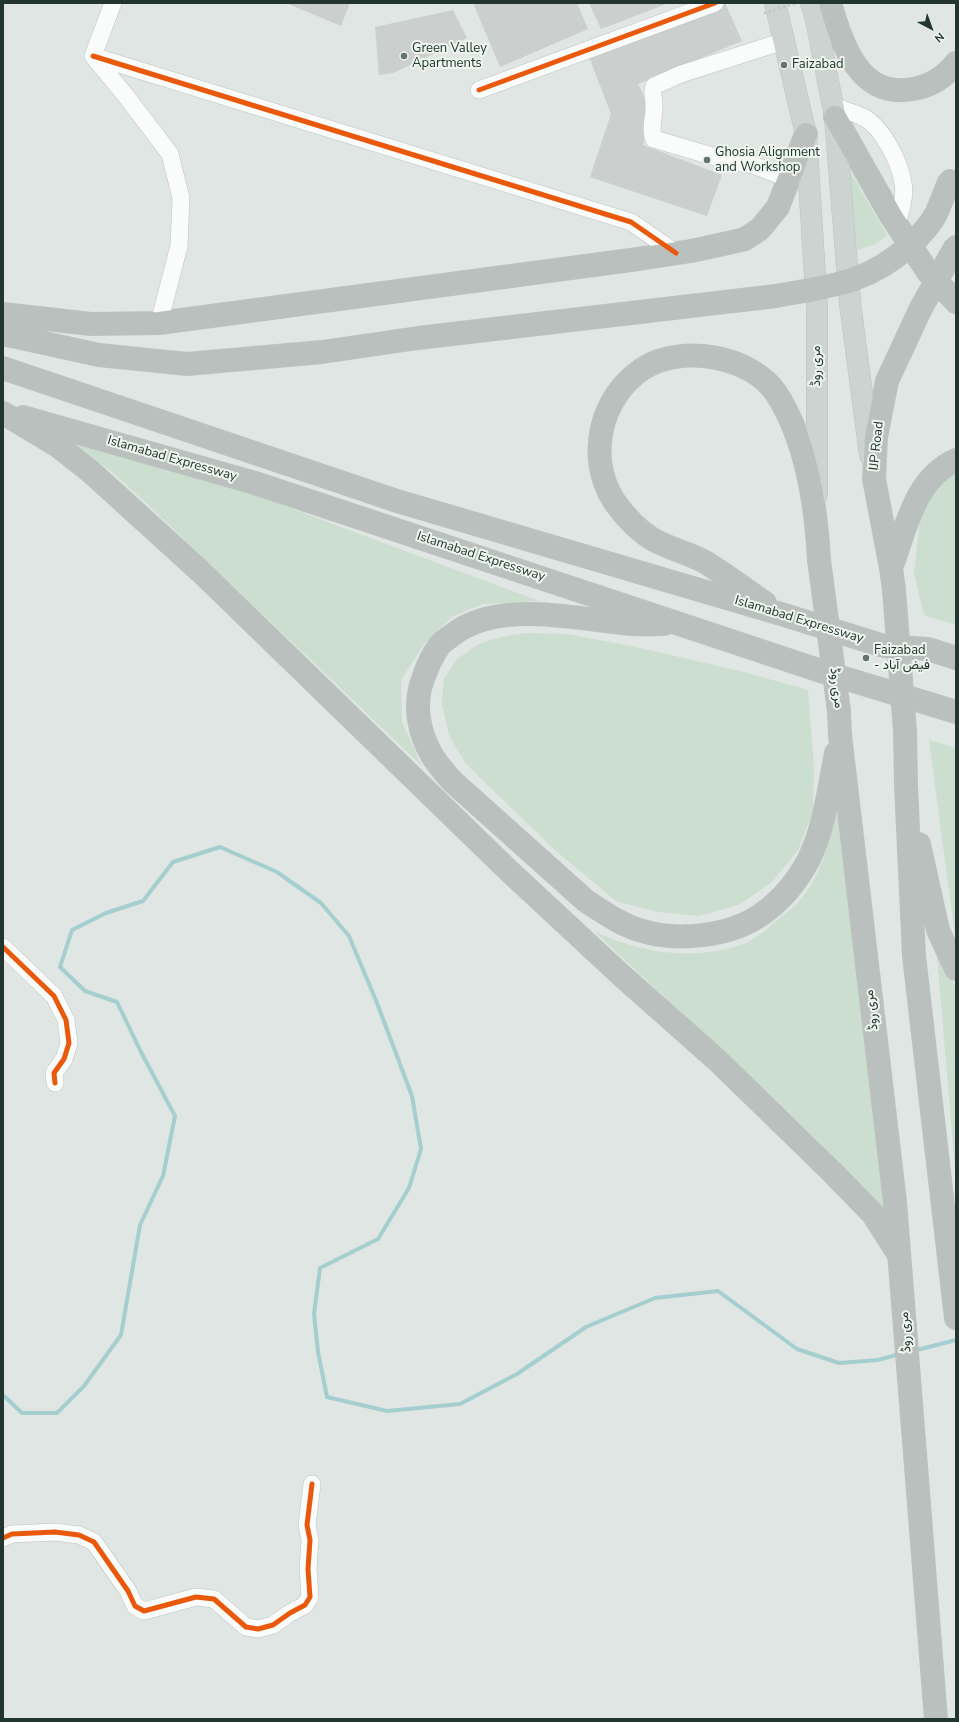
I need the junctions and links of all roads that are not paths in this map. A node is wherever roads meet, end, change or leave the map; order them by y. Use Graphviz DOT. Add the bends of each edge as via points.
graph roads {
  1 [pos="113,3"];
  2 [pos="715,3"];
  3 [pos="811,3"];
  4 [pos="830,3"];
  5 [pos="770,8"];
  6 [pos="784,41"];
  7 [pos="93,56"];
  8 [pos="956,63"];
  9 [pos="479,90"];
  10 [pos="834,112"];
  11 [pos="806,134"];
  12 [pos="790,178"];
  13 [pos="950,180"];
  14 [pos="897,225"];
  15 [pos="956,246"];
  16 [pos="676,253"];
  17 [pos="956,302"];
  18 [pos="3,314"];
  19 [pos="159,323"];
  20 [pos="3,334"];
  21 [pos="3,368"];
  22 [pos="3,412"];
  23 [pos="956,460"];
  24 [pos="874,479"];
  25 [pos="817,522"];
  26 [pos="891,568"];
  27 [pos="781,614"];
  28 [pos="681,623"];
  29 [pos="928,649"];
  30 [pos="956,649"];
  31 [pos="956,658"];
  32 [pos="956,712"];
  33 [pos="840,735"];
  34 [pos="906,786"];
  35 [pos="3,947"];
  36 [pos="956,969"];
  37 [pos="55,1083"];
  38 [pos="899,1255"];
  39 [pos="954,1287"];
  40 [pos="956,1318"];
  41 [pos="312,1484"];
  42 [pos="3,1538"];
  43 [pos="936,1719"];
  1 -- 7 [label="street"];
  2 -- 9 [label="street"];
  3 -- 10 [label="main road"];
  4 -- 8 [label="highway" via="848,52 856,67 872,83 889,90 902,91 929,86 948,73"];
  5 -- 6 [label="main road, مری روڈ"];
  6 -- 11 [label="main road, مری روڈ"];
  6 -- 12 [label="street" via="681,74 654,86 652,135 654,139 722,159 753,165"];
  7 -- 16 [label="street" via="631,222"];
  7 -- 19 [label="street" via="170,154 181,198 179,246"];
  10 -- 14 [label="highway"];
  10 -- 14 [label="street" via="865,118 883,134 904,183"];
  10 -- 24 [label="main road" via="850,303"];
  11 -- 12 [label="highway"];
  11 -- 25 [label="main road, مری روڈ" via="817,308"];
  12 -- 16 [label="highway" via="778,207 760,229 745,239"];
  13 -- 20 [label="highway, bridge" via="936,215 928,226 891,261 872,273 840,284 776,296 418,338 322,352 187,364 99,355"];
  14 -- 17 [label="highway" via="928,272"];
  15 -- 24 [label="highway, IJP Road, bridge" via="920,308 887,381 876,437"];
  16 -- 19 [label="highway"];
  18 -- 19 [label="highway" via="91,324"];
  21 -- 27 [label="highway, Islamabad Expressway" via="397,501"];
  22 -- 28 [label="highway, Islamabad Expressway" via="254,483"];
  22 -- 38 [label="highway" via="58,446 91,472 200,571 503,864 621,975 718,1061 832,1172 873,1214"];
  23 -- 26 [label="highway" via="946,465 927,482 914,503"];
  24 -- 26 [label="highway, IJP Road"];
  25 -- 27 [label="highway" via="802,447 785,409 775,392 760,377 742,366 714,357 665,359 645,368 629,381 603,419 600,460 604,480 621,510 639,529 658,542 704,561"];
  25 -- 33 [label="highway, مری روڈ, bridge" via="819,560"];
  26 -- 34 [label="highway, IJP Road, bridge" via="905,731"];
  27 -- 29 [label="highway, Islamabad Expressway" via="884,646"];
  28 -- 32 [label="highway, Islamabad Expressway" via="824,672"];
  28 -- 33 [label="highway" via="634,624 527,615 490,618 458,630 440,645 429,662 422,681 417,708 421,733 433,758 452,781 586,901 639,930 667,936 695,936 721,932 762,914 797,881 820,831"];
  29 -- 30 [label="highway"];
  29 -- 31 [label="highway, Islamabad Expressway"];
  33 -- 38 [label="highway, مری روڈ"];
  34 -- 36 [label="highway" via="938,930"];
  34 -- 39 [label="highway" via="914,956"];
  35 -- 37 [label="street" via="54,996 66,1020 69,1043 64,1059 54,1073"];
  38 -- 43 [label="highway, مری روڈ"];
  39 -- 40 [label="highway"];
  41 -- 42 [label="street" via="307,1525 310,1540 310,1597 305,1606 273,1625 258,1629 246,1627 214,1599 196,1596 144,1612 135,1606 128,1591 94,1542 79,1535 55,1532 12,1534"];
}
